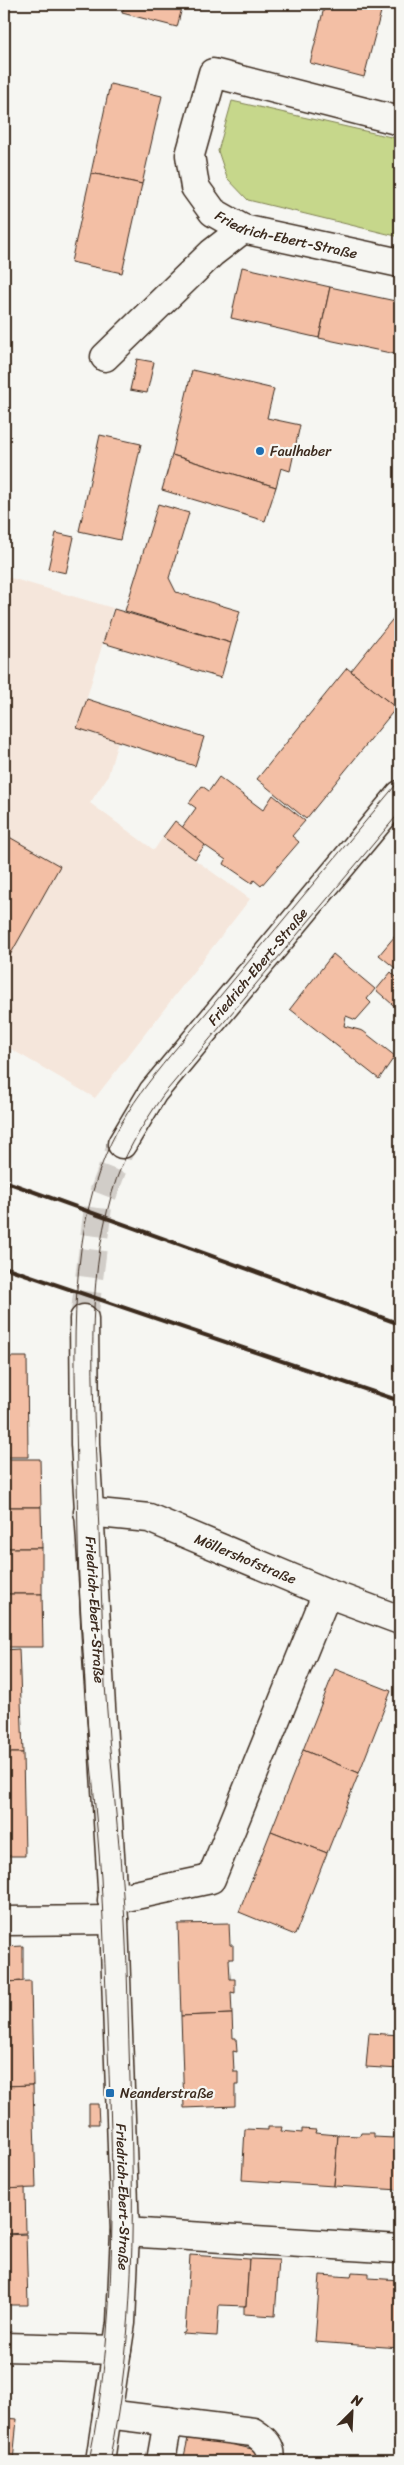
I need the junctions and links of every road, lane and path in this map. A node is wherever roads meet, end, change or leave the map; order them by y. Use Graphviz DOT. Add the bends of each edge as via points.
graph roads {
  1 [pos="400,121"];
  2 [pos="244,229"];
  3 [pos="400,263"];
  4 [pos="105,357"];
  5 [pos="400,795"];
  6 [pos="122,1144"];
  7 [pos="84,1319"];
  8 [pos="88,1512"];
  9 [pos="327,1593"];
  10 [pos="400,1620"];
  11 [pos="113,1910"];
  12 [pos="4,1920"];
  13 [pos="125,2232"];
  14 [pos="400,2249"];
  15 [pos="4,2347"];
  16 [pos="117,2350"];
  17 [pos="107,2414"];
  18 [pos="168,2421"];
  19 [pos="100,2461"];
  20 [pos="161,2461"];
  21 [pos="270,2461"];
  1 -- 2 [label="main road, Friedrich-Ebert-Straße" via="213,73 190,155 195,187 213,212"];
  2 -- 3 [label="main road, Friedrich-Ebert-Straße"];
  2 -- 4 [label="main road" via="212,253"];
  5 -- 6 [label="main road, Friedrich-Ebert-Straße" via="153,1092"];
  7 -- 8 [label="main road, Friedrich-Ebert-Straße"];
  8 -- 9 [label="main road, Möllershofstraße" via="150,1518"];
  8 -- 11 [label="main road, Friedrich-Ebert-Straße"];
  9 -- 10 [label="main road, Möllershofstraße"];
  9 -- 11 [label="main road" via="211,1879"];
  11 -- 12 [label="main road"];
  11 -- 13 [label="main road, Friedrich-Ebert-Straße"];
  13 -- 14 [label="main road"];
  13 -- 16 [label="main road, Friedrich-Ebert-Straße"];
  15 -- 16 [label="main road"];
  16 -- 17 [label="main road, Friedrich-Ebert-Straße"];
  17 -- 18 [label="main road"];
  17 -- 19 [label="main road, Friedrich-Ebert-Straße"];
  18 -- 20 [label="main road"];
  18 -- 21 [label="main road" via="253,2432 265,2440 272,2455"];
}
